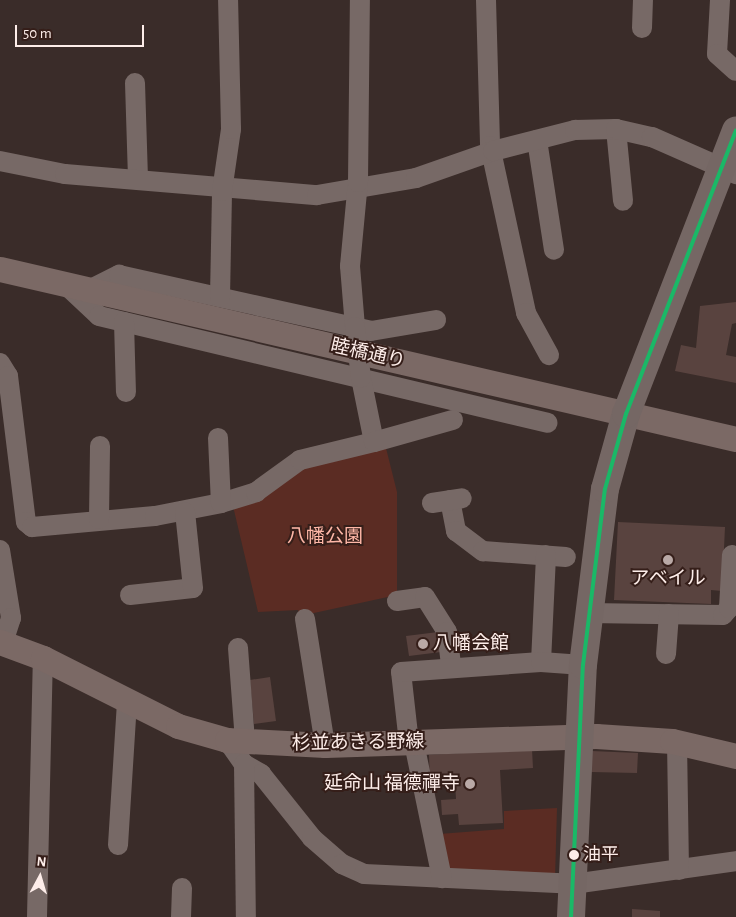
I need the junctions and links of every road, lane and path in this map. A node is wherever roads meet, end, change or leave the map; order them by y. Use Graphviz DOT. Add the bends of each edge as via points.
graph roads {
  1 [pos="228,0"];
  2 [pos="360,0"];
  3 [pos="486,0"];
  4 [pos="643,0"];
  5 [pos="720,0"];
  6 [pos="642,28"];
  7 [pos="736,71"];
  8 [pos="135,84"];
  9 [pos="616,128"];
  10 [pos="736,131"];
  11 [pos="537,140"];
  12 [pos="492,151"];
  13 [pos="0,161"];
  14 [pos="728,171"];
  15 [pos="138,179"];
  16 [pos="224,185"];
  17 [pos="356,192"];
  18 [pos="623,201"];
  19 [pos="554,250"];
  20 [pos="0,269"];
  21 [pos="78,288"];
  22 [pos="220,298"];
  23 [pos="436,320"];
  24 [pos="124,322"];
  25 [pos="356,328"];
  26 [pos="549,355"];
  27 [pos="0,362"];
  28 [pos="361,378"];
  29 [pos="126,392"];
  30 [pos="626,414"];
  31 [pos="453,420"];
  32 [pos="547,423"];
  33 [pos="218,438"];
  34 [pos="736,439"];
  35 [pos="374,442"];
  36 [pos="100,446"];
  37 [pos="448,500"];
  38 [pos="221,503"];
  39 [pos="185,512"];
  40 [pos="99,519"];
  41 [pos="0,550"];
  42 [pos="546,555"];
  43 [pos="732,555"];
  44 [pos="566,557"];
  45 [pos="130,595"];
  46 [pos="398,601"];
  47 [pos="588,614"];
  48 [pos="669,614"];
  49 [pos="306,619"];
  50 [pos="2,643"];
  51 [pos="238,648"];
  52 [pos="666,654"];
  53 [pos="43,658"];
  54 [pos="541,662"];
  55 [pos="583,665"];
  56 [pos="451,667"];
  57 [pos="127,702"];
  58 [pos="578,738"];
  59 [pos="677,742"];
  60 [pos="412,743"];
  61 [pos="325,745"];
  62 [pos="239,749"];
  63 [pos="736,756"];
  64 [pos="118,845"];
  65 [pos="736,861"];
  66 [pos="679,870"];
  67 [pos="442,878"];
  68 [pos="573,884"];
  69 [pos="182,888"];
  70 [pos="36,917"];
  71 [pos="180,917"];
  72 [pos="246,917"];
  73 [pos="571,917"];
  1 -- 16 [label="street" via="231,129"];
  2 -- 17 [label="street"];
  3 -- 12 [label="street"];
  4 -- 6 [label="street"];
  5 -- 7 [label="street" via="717,54"];
  8 -- 15 [label="street"];
  9 -- 11 [label="street" via="576,130"];
  9 -- 14 [label="street" via="652,137"];
  9 -- 18 [label="street"];
  10 -- 14 [label="highway"];
  11 -- 12 [label="street"];
  11 -- 19 [label="street"];
  12 -- 17 [label="street" via="416,178"];
  12 -- 26 [label="street" via="526,313"];
  13 -- 15 [label="street" via="65,174"];
  14 -- 30 [label="highway"];
  15 -- 16 [label="street"];
  16 -- 17 [label="street" via="273,194"];
  16 -- 22 [label="street"];
  17 -- 25 [label="street" via="350,266"];
  20 -- 21 [label="main road, 睦橋通り"];
  21 -- 22 [label="street" via="119,275"];
  21 -- 24 [label="street" via="99,316"];
  21 -- 30 [label="main road, 睦橋通り"];
  22 -- 25 [label="street"];
  23 -- 25 [label="street" via="371,331"];
  24 -- 28 [label="street"];
  24 -- 29 [label="street"];
  25 -- 28 [label="street, bridge"];
  27 -- 40 [label="street" via="8,376 26,522 32,527"];
  28 -- 32 [label="street"];
  28 -- 35 [label="street"];
  30 -- 34 [label="main road, 睦橋通り"];
  30 -- 47 [label="highway" via="604,489"];
  31 -- 35 [label="street"];
  33 -- 38 [label="street"];
  35 -- 38 [label="street" via="300,460 256,492"];
  36 -- 40 [label="street"];
  37 -- 42 [label="street" via="456,531 482,551"];
  38 -- 39 [label="street"];
  39 -- 40 [label="street"];
  39 -- 45 [label="street" via="194,588"];
  41 -- 50 [label="street" via="11,618"];
  42 -- 44 [label="street"];
  42 -- 54 [label="street"];
  43 -- 48 [label="street" via="729,608 723,615"];
  46 -- 56 [label="street" via="425,597 447,632"];
  47 -- 48 [label="street"];
  47 -- 55 [label="highway"];
  48 -- 52 [label="street"];
  49 -- 61 [label="street"];
  50 -- 53 [label="main road, 杉並あきる野線"];
  51 -- 62 [label="street"];
  53 -- 57 [label="main road, 杉並あきる野線"];
  53 -- 70 [label="street"];
  54 -- 55 [label="street"];
  54 -- 56 [label="street"];
  55 -- 58 [label="highway"];
  56 -- 60 [label="street" via="401,672"];
  57 -- 62 [label="main road, 杉並あきる野線" via="187,730"];
  57 -- 64 [label="street"];
  58 -- 59 [label="main road, 杉並あきる野線"];
  58 -- 60 [label="main road, 杉並あきる野線"];
  58 -- 68 [label="highway"];
  59 -- 63 [label="main road, 杉並あきる野線"];
  59 -- 66 [label="street"];
  60 -- 61 [label="main road, 杉並あきる野線"];
  60 -- 67 [label="street"];
  61 -- 62 [label="main road, 杉並あきる野線"];
  62 -- 67 [label="street" via="312,838 342,864 385,877"];
  62 -- 72 [label="street"];
  65 -- 66 [label="street"];
  66 -- 68 [label="street"];
  67 -- 68 [label="street"];
  68 -- 73 [label="highway"];
  69 -- 71 [label="street"];
}
